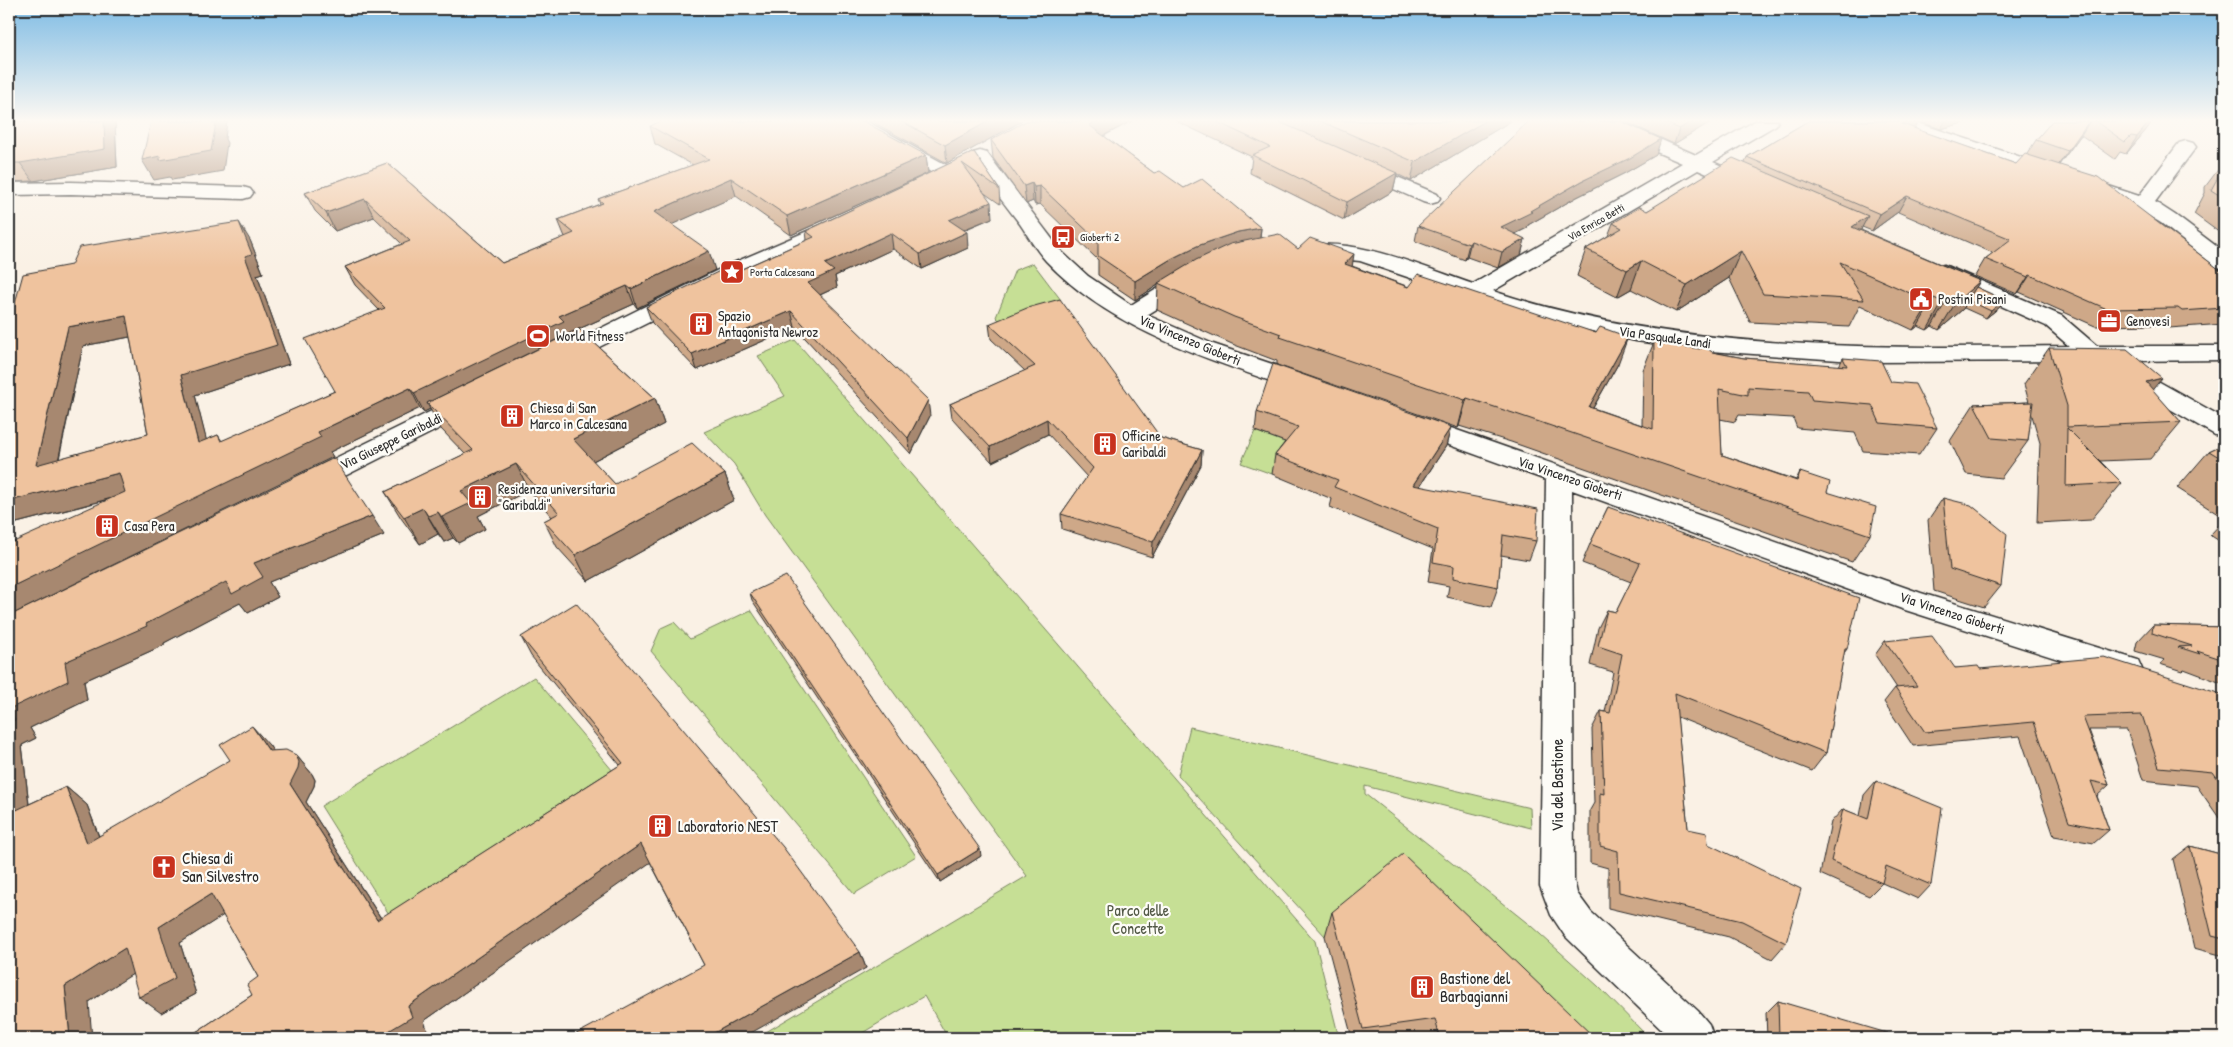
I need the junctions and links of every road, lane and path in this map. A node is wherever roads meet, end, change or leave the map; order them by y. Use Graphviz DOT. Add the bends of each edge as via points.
graph roads {
  1 [pos="941,170"];
  2 [pos="953,170"];
  3 [pos="997,170"];
  4 [pos="1366,170"];
  5 [pos="1684,170"];
  6 [pos="1715,170"];
  7 [pos="2038,170"];
  8 [pos="2169,170"];
  9 [pos="947,173"];
  10 [pos="926,183"];
  11 [pos="9,189"];
  12 [pos="243,193"];
  13 [pos="1769,194"];
  14 [pos="1430,198"];
  15 [pos="2143,204"];
  16 [pos="856,215"];
  17 [pos="1286,254"];
  18 [pos="2224,262"];
  19 [pos="1925,264"];
  20 [pos="1210,268"];
  21 [pos="1474,293"];
  22 [pos="1131,315"];
  23 [pos="2090,353"];
  24 [pos="2224,353"];
  25 [pos="539,368"];
  26 [pos="1330,393"];
  27 [pos="486,394"];
  28 [pos="1394,416"];
  29 [pos="2224,429"];
  30 [pos="1559,475"];
  31 [pos="284,495"];
  32 [pos="2149,676"];
  33 [pos="1695,1038"];
  1 -- 9 [label="street"];
  2 -- 9 [label="street, Via Vincenzo Gioberti"];
  3 -- 22 [label="street, Via Vincenzo Gioberti" via="1053,256 1094,292"];
  4 -- 14 [label="street"];
  5 -- 21 [label="street, Via Enrico Betti"];
  6 -- 13 [label="street"];
  7 -- 15 [label="street"];
  8 -- 15 [label="street"];
  9 -- 10 [label="street"];
  11 -- 12 [label="street"];
  15 -- 18 [label="street"];
  16 -- 25 [label="street" via="732,272"];
  17 -- 21 [label="street, Via Pasquale Landi" via="1354,253"];
  19 -- 23 [label="street" via="2054,321"];
  20 -- 22 [label="street"];
  21 -- 23 [label="street, Via Pasquale Landi" via="1596,326 1743,347 1867,355"];
  22 -- 26 [label="street, Via Vincenzo Gioberti" via="1219,354"];
  23 -- 24 [label="street, Via Pasquale Landi"];
  23 -- 29 [label="street"];
  27 -- 31 [label="street, Via Giuseppe Garibaldi"];
  28 -- 30 [label="street, Via Vincenzo Gioberti"];
  30 -- 32 [label="street, Via Vincenzo Gioberti" via="1912,601"];
  30 -- 33 [label="street, Via del Bastione" via="1556,880 1559,896 1578,924"];
}
